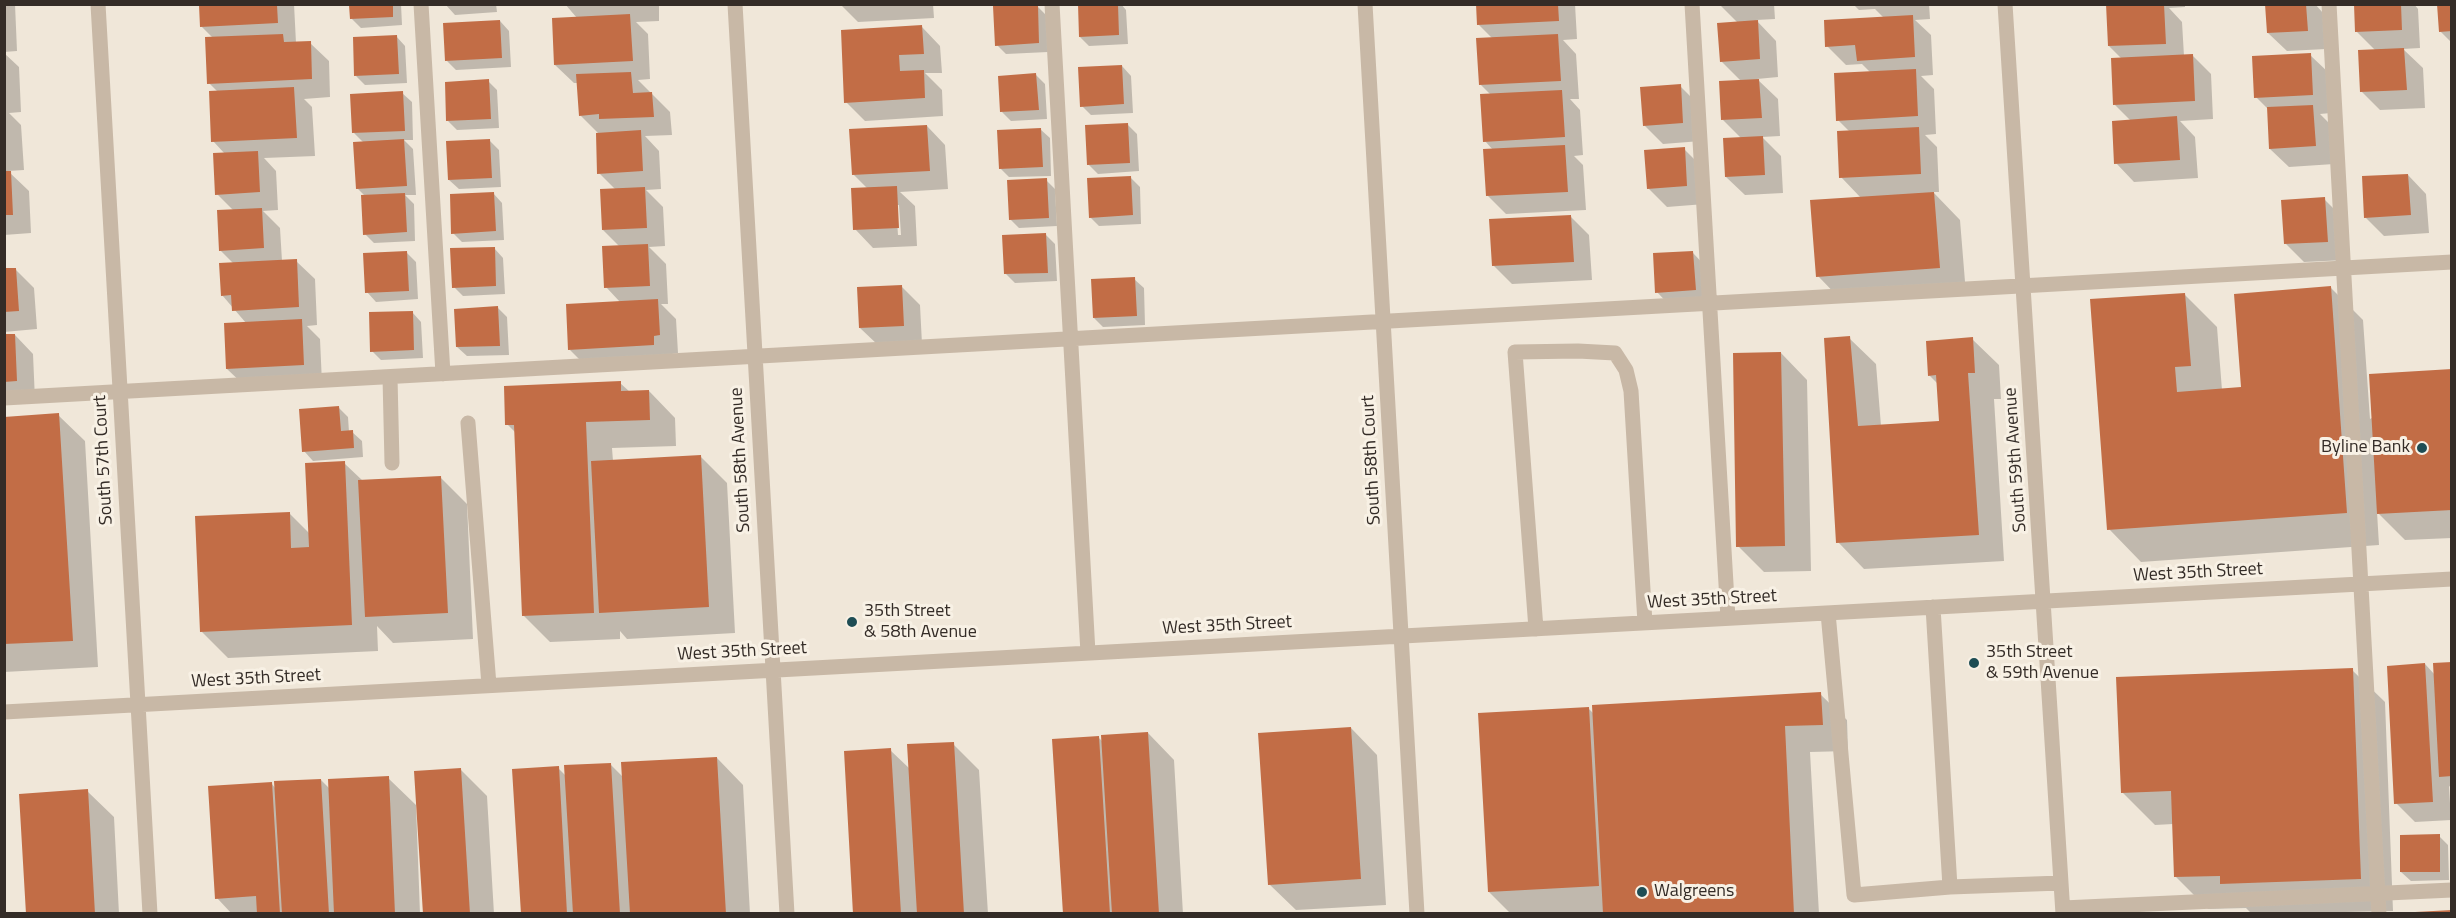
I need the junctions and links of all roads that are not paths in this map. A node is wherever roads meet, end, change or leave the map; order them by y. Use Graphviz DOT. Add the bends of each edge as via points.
graph roads {
  1 [pos="98,4"];
  2 [pos="421,4"];
  3 [pos="735,4"];
  4 [pos="1052,4"];
  5 [pos="1365,4"];
  6 [pos="1692,4"];
  7 [pos="2006,4"];
  8 [pos="2329,4"];
  9 [pos="2451,262"];
  10 [pos="2344,268"];
  11 [pos="2024,286"];
  12 [pos="1709,304"];
  13 [pos="1383,322"];
  14 [pos="1071,339"];
  15 [pos="755,356"];
  16 [pos="443,374"];
  17 [pos="390,377"];
  18 [pos="120,392"];
  19 [pos="4,398"];
  20 [pos="468,423"];
  21 [pos="392,463"];
  22 [pos="2451,579"];
  23 [pos="2362,584"];
  24 [pos="2044,601"];
  25 [pos="1933,607"];
  26 [pos="1828,613"];
  27 [pos="1728,618"];
  28 [pos="1645,623"];
  29 [pos="1536,629"];
  30 [pos="1402,636"];
  31 [pos="1088,653"];
  32 [pos="773,670"];
  33 [pos="489,685"];
  34 [pos="138,705"];
  35 [pos="4,712"];
  36 [pos="2061,883"];
  37 [pos="1950,887"];
  38 [pos="2451,890"];
  39 [pos="2378,894"];
  40 [pos="2063,911"];
  41 [pos="150,914"];
  42 [pos="787,914"];
  43 [pos="1417,914"];
  44 [pos="2379,914"];
  1 -- 18 [label="street, South 57th Court"];
  2 -- 16 [label="street"];
  3 -- 15 [label="street, South 58th Avenue"];
  4 -- 14 [label="street"];
  5 -- 13 [label="street, South 58th Court"];
  6 -- 12 [label="street"];
  7 -- 11 [label="street, South 59th Avenue"];
  8 -- 10 [label="street"];
  9 -- 10 [label="street"];
  10 -- 11 [label="street"];
  10 -- 23 [label="street"];
  11 -- 12 [label="street"];
  11 -- 24 [label="street, South 59th Avenue"];
  12 -- 13 [label="street"];
  12 -- 27 [label="street"];
  13 -- 14 [label="street"];
  13 -- 30 [label="street, South 58th Court"];
  14 -- 15 [label="street"];
  14 -- 31 [label="street"];
  15 -- 16 [label="street"];
  15 -- 32 [label="street, South 58th Avenue"];
  16 -- 17 [label="street"];
  17 -- 18 [label="street"];
  17 -- 21 [label="street"];
  18 -- 19 [label="street"];
  18 -- 34 [label="street, South 57th Court"];
  20 -- 33 [label="street"];
  22 -- 23 [label="street, West 35th Street"];
  23 -- 24 [label="street, West 35th Street"];
  23 -- 39 [label="street"];
  24 -- 25 [label="street, West 35th Street"];
  24 -- 36 [label="street, South 59th Avenue"];
  25 -- 26 [label="street, West 35th Street"];
  25 -- 37 [label="street"];
  26 -- 27 [label="street, West 35th Street"];
  26 -- 37 [label="street" via="1854,895"];
  27 -- 28 [label="street, West 35th Street"];
  28 -- 29 [label="street, West 35th Street"];
  28 -- 29 [label="street" via="1631,391 1626,370 1615,353 1515,352"];
  29 -- 30 [label="street, West 35th Street"];
  30 -- 31 [label="street, West 35th Street"];
  30 -- 43 [label="street, South 58th Court"];
  31 -- 32 [label="street, West 35th Street"];
  32 -- 33 [label="street, West 35th Street"];
  32 -- 42 [label="street, South 58th Avenue"];
  33 -- 34 [label="street, West 35th Street"];
  34 -- 35 [label="street, West 35th Street"];
  34 -- 41 [label="street, South 57th Court"];
  36 -- 37 [label="street"];
  36 -- 40 [label="street, South 59th Avenue"];
  38 -- 39 [label="street"];
  39 -- 40 [label="street"];
  39 -- 44 [label="street"];
}
